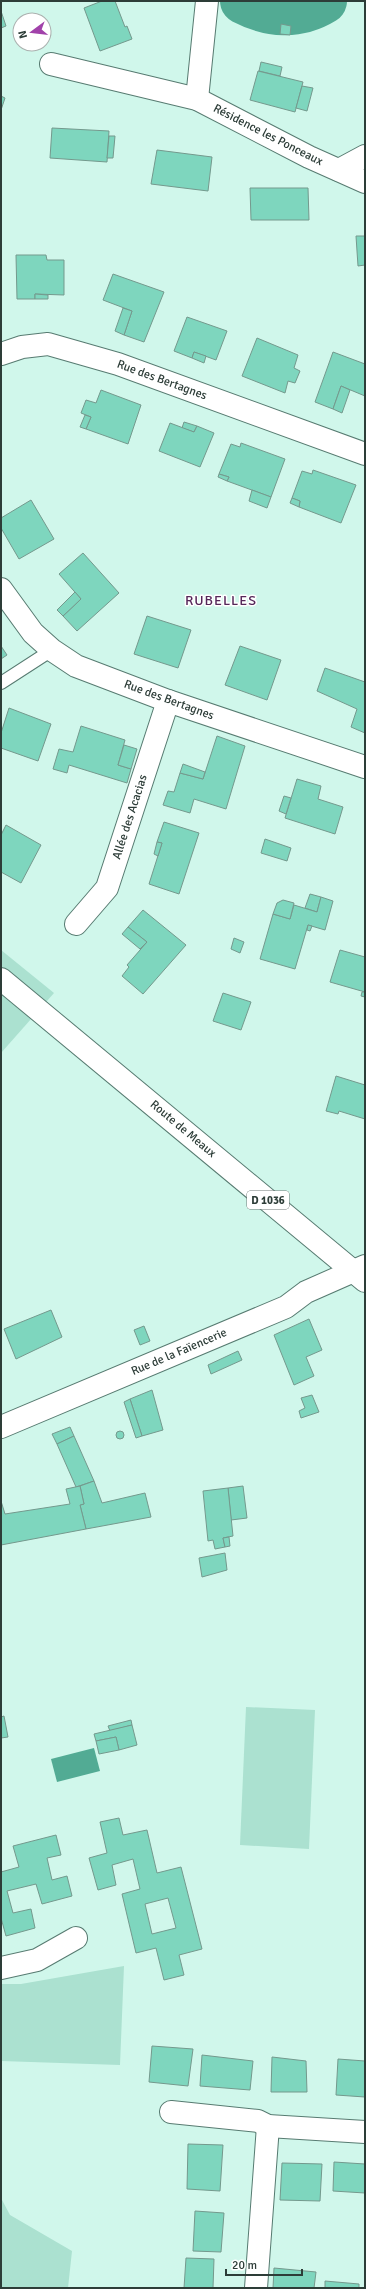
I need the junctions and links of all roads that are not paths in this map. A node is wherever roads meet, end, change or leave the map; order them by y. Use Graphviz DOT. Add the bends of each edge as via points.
graph roads {
  1 [pos="207,1"];
  2 [pos="51,64"];
  3 [pos="197,99"];
  4 [pos="365,156"];
  5 [pos="339,170"];
  6 [pos="365,182"];
  7 [pos="1,354"];
  8 [pos="365,454"];
  9 [pos="1,589"];
  10 [pos="52,650"];
  11 [pos="1,683"];
  12 [pos="168,701"];
  13 [pos="365,767"];
  14 [pos="76,924"];
  15 [pos="1,978"];
  16 [pos="361,1272"];
  17 [pos="1,1427"];
  18 [pos="76,1938"];
  19 [pos="1,1968"];
  20 [pos="171,2112"];
  21 [pos="268,2126"];
  22 [pos="365,2132"];
  23 [pos="256,2288"];
  1 -- 3 [label="street"];
  2 -- 3 [label="street, Résidence les Ponceaux"];
  3 -- 5 [label="street, Résidence les Ponceaux"];
  4 -- 5 [label="street"];
  5 -- 6 [label="street, Résidence les Ponceaux"];
  7 -- 8 [label="street, Rue des Bertagnes" via="22,347 48,344 118,364"];
  9 -- 10 [label="street, Rue des Bertagnes" via="33,633"];
  10 -- 11 [label="lane"];
  10 -- 12 [label="street, Rue des Bertagnes" via="76,666"];
  12 -- 13 [label="street, Rue des Bertagnes"];
  12 -- 14 [label="street, Allée des Acacias" via="107,888"];
  15 -- 16 [label="street, Route de Meaux / D 1036"];
  16 -- 17 [label="street, Rue de la Faïencerie" via="306,1292 286,1307"];
  18 -- 19 [label="street" via="37,1960"];
  20 -- 21 [label="street" via="258,2121"];
  21 -- 22 [label="street"];
  21 -- 23 [label="street"];
}
